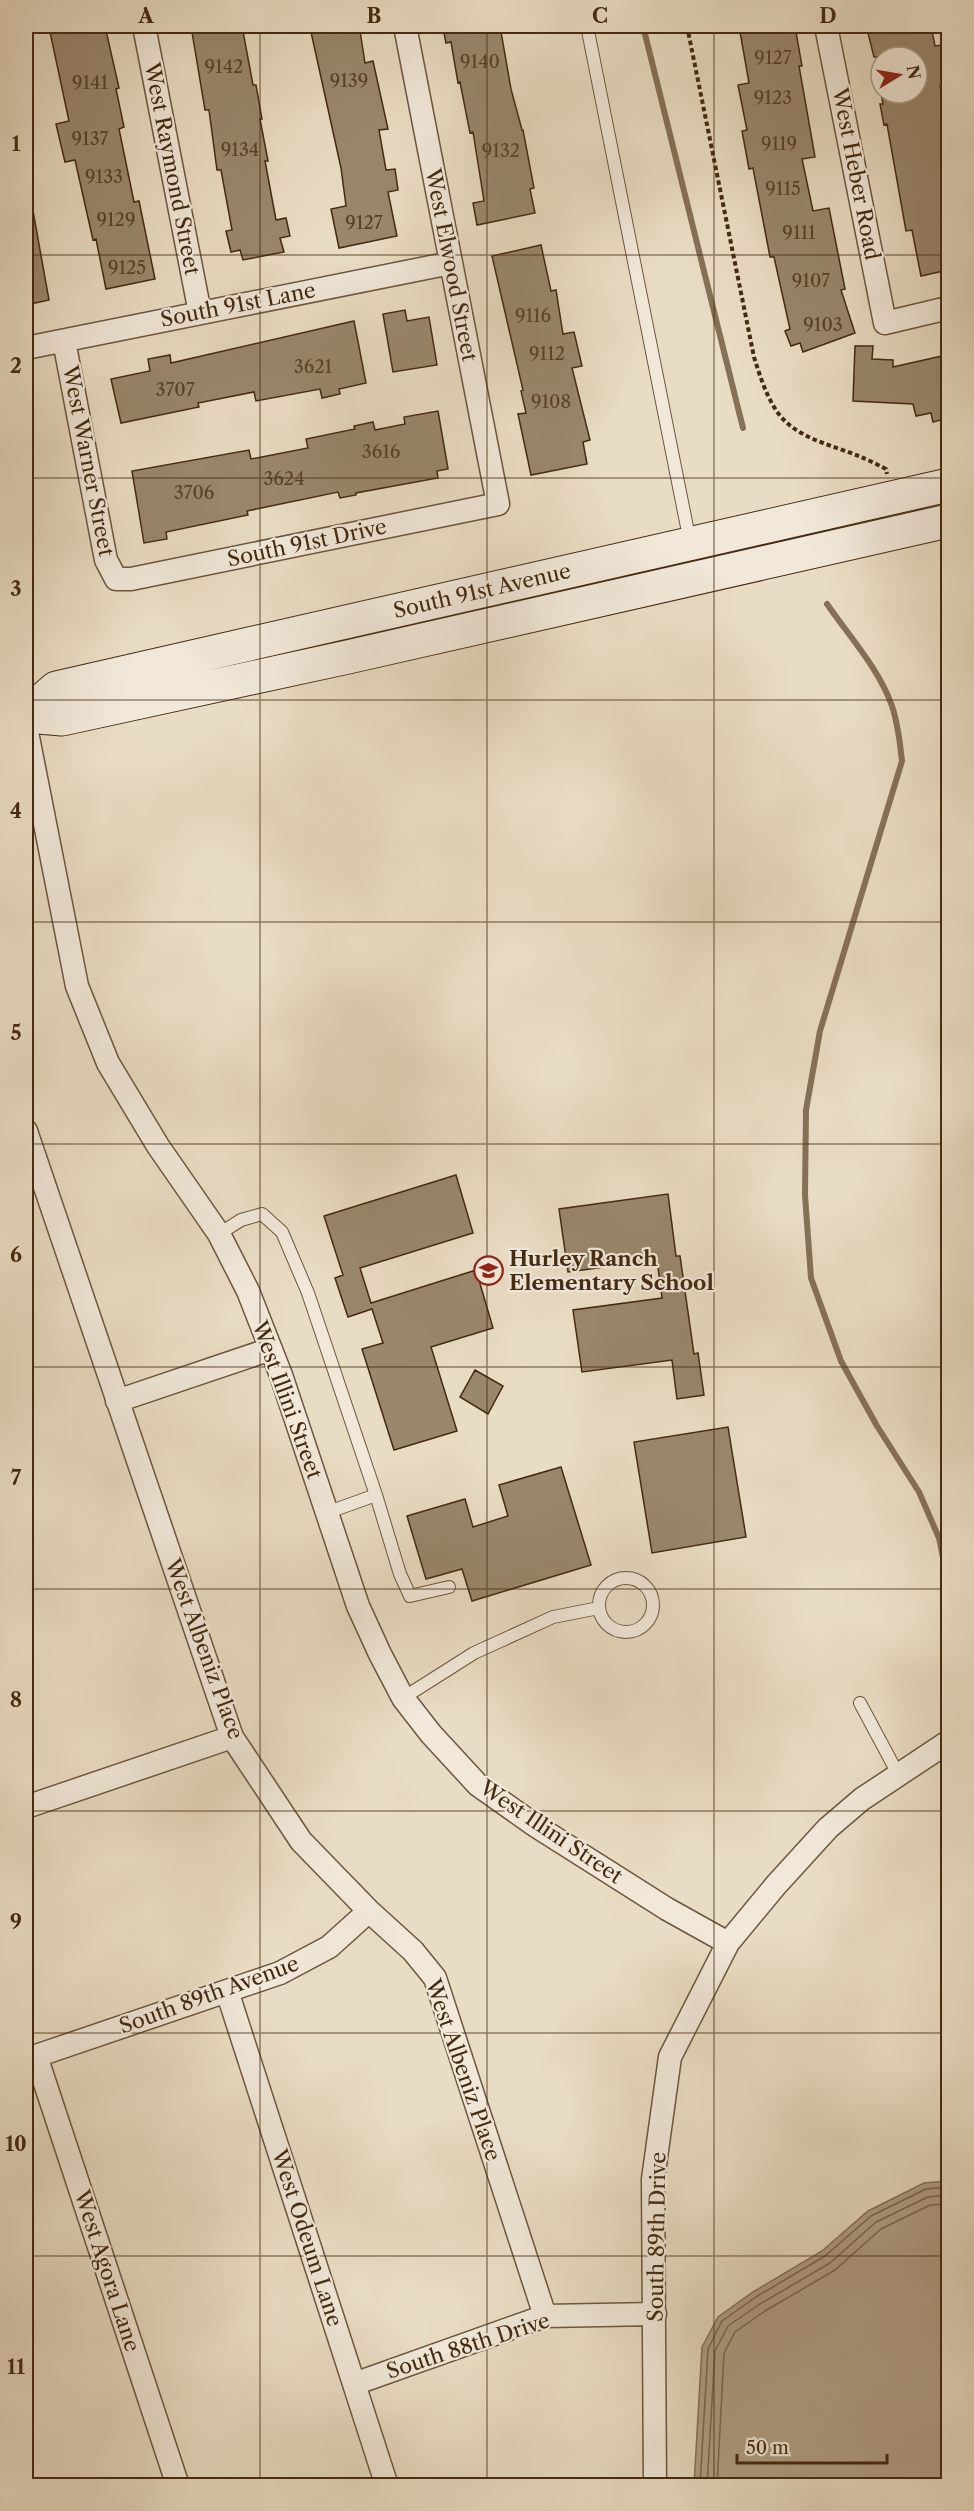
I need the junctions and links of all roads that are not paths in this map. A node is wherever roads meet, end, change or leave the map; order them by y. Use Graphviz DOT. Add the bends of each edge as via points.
graph roads {
  1 [pos="144,26"];
  2 [pos="405,26"];
  3 [pos="587,26"];
  4 [pos="826,26"];
  5 [pos="451,263"];
  6 [pos="948,308"];
  7 [pos="200,313"];
  8 [pos="64,341"];
  9 [pos="26,348"];
  10 [pos="948,485"];
  11 [pos="498,504"];
  12 [pos="948,521"];
  13 [pos="691,544"];
  14 [pos="116,579"];
  15 [pos="26,715"];
  16 [pos="26,727"];
  17 [pos="26,1131"];
  18 [pos="219,1234"];
  19 [pos="271,1349"];
  20 [pos="117,1401"];
  21 [pos="375,1494"];
  22 [pos="326,1513"];
  23 [pos="449,1587"];
  24 [pos="599,1608"];
  25 [pos="403,1698"];
  26 [pos="861,1703"];
  27 [pos="232,1737"];
  28 [pos="948,1742"];
  29 [pos="898,1774"];
  30 [pos="26,1807"];
  31 [pos="369,1911"];
  32 [pos="728,1943"];
  33 [pos="227,1991"];
  34 [pos="36,2056"];
  35 [pos="655,2314"];
  36 [pos="545,2316"];
  37 [pos="354,2384"];
  38 [pos="178,2486"];
  39 [pos="387,2486"];
  40 [pos="655,2486"];
  1 -- 7 [label="street, West Raymond Street"];
  2 -- 5 [label="street, West Elwood Street"];
  3 -- 13 [label="lane"];
  4 -- 6 [label="street, West Heber Road" via="885,323"];
  5 -- 7 [label="street, South 91st Lane"];
  5 -- 11 [label="street, West Elwood Street"];
  7 -- 8 [label="street, South 91st Lane"];
  8 -- 9 [label="street, South 91st Lane"];
  8 -- 14 [label="street, West Warner Street" via="106,560"];
  10 -- 13 [label="main road, South 91st Avenue"];
  11 -- 14 [label="street, South 91st Drive"];
  12 -- 15 [label="main road, South 91st Avenue" via="62,719"];
  13 -- 15 [label="main road, South 91st Avenue" via="56,688"];
  16 -- 18 [label="street, West Illini Street" via="77,986 108,1063 158,1146"];
  17 -- 20 [label="street, West Albeniz Place"];
  18 -- 19 [label="street, West Illini Street"];
  18 -- 21 [label="lane" via="241,1220 262,1214 282,1232 308,1293"];
  19 -- 20 [label="street"];
  19 -- 22 [label="street, West Illini Street"];
  20 -- 27 [label="street, West Albeniz Place"];
  21 -- 22 [label="lane"];
  21 -- 23 [label="lane" via="410,1596"];
  22 -- 25 [label="street, West Illini Street" via="358,1606"];
  24 -- 24 [label="lane" via="613,1629 630,1631 650,1617 652,1600 643,1584 626,1578 609,1583"];
  24 -- 25 [label="lane" via="543,1621 474,1653"];
  25 -- 32 [label="street, West Illini Street" via="478,1785 667,1909"];
  26 -- 29 [label="lane"];
  27 -- 30 [label="street"];
  27 -- 31 [label="street, West Albeniz Place" via="301,1841"];
  28 -- 29 [label="street, South 89th Drive"];
  29 -- 32 [label="street, South 89th Drive" via="828,1828"];
  31 -- 33 [label="street, South 89th Avenue" via="329,1947 280,1972"];
  31 -- 36 [label="street, West Albeniz Place" via="413,1951 435,1978"];
  32 -- 35 [label="street, South 89th Drive" via="670,2057 653,2179"];
  33 -- 34 [label="street, South 89th Avenue"];
  33 -- 37 [label="street, West Odeum Lane"];
  34 -- 38 [label="street, West Agora Lane"];
  35 -- 36 [label="street, South 88th Drive"];
  35 -- 40 [label="street, South 89th Drive"];
  36 -- 37 [label="street, South 88th Drive"];
  37 -- 39 [label="street, West Odeum Lane"];
}
